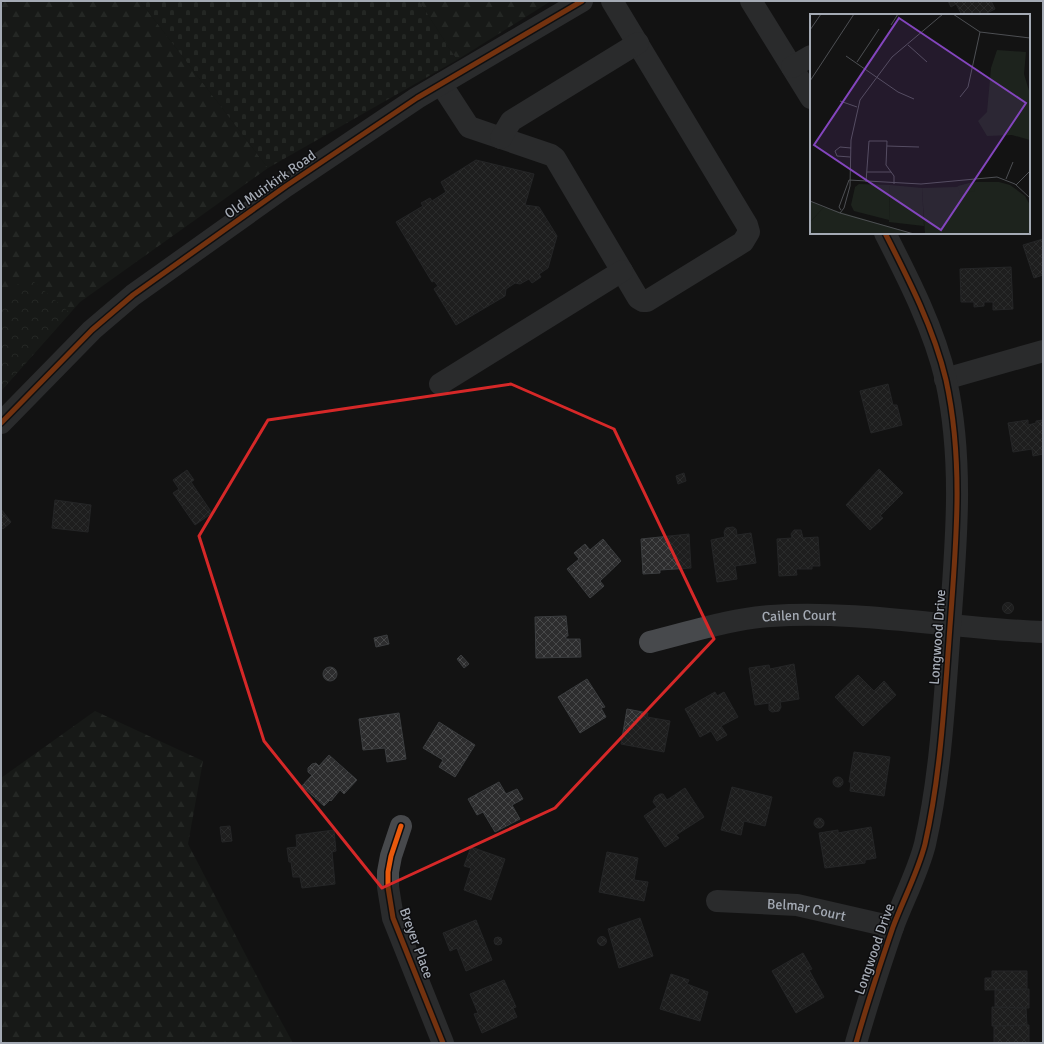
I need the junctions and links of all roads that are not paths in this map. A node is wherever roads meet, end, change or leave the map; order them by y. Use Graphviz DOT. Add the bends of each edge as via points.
graph roads {
  1 [pos="582,1"];
  2 [pos="612,1"];
  3 [pos="751,1"];
  4 [pos="638,44"];
  5 [pos="810,57"];
  6 [pos="792,67"];
  7 [pos="441,84"];
  8 [pos="810,96"];
  9 [pos="501,138"];
  10 [pos="886,234"];
  11 [pos="622,271"];
  12 [pos="1043,351"];
  13 [pos="945,379"];
  14 [pos="440,384"];
  15 [pos="1,423"];
  16 [pos="950,624"];
  17 [pos="1043,632"];
  18 [pos="650,642"];
  19 [pos="401,826"];
  20 [pos="718,901"];
  21 [pos="893,927"];
  22 [pos="443,1043"];
  23 [pos="856,1043"];
  1 -- 7 [label="street, Old Muirkirk Road"];
  2 -- 4 [label="street"];
  3 -- 6 [label="street"];
  4 -- 9 [label="street" via="511,121"];
  4 -- 11 [label="street" via="749,232 743,242 647,301 638,298"];
  5 -- 6 [label="street"];
  6 -- 8 [label="street"];
  7 -- 9 [label="street" via="469,127"];
  7 -- 15 [label="street, Old Muirkirk Road" via="286,186 133,295 92,330"];
  9 -- 11 [label="street" via="555,158"];
  10 -- 13 [label="street, Longwood Drive" via="932,336"];
  11 -- 14 [label="street"];
  12 -- 13 [label="street"];
  13 -- 16 [label="street, Longwood Drive" via="955,431 958,470 957,528"];
  16 -- 17 [label="street, Cailen Court"];
  16 -- 18 [label="street, Cailen Court" via="814,615 770,616"];
  16 -- 21 [label="street, Longwood Drive" via="942,733 926,839"];
  19 -- 22 [label="street, Breyer Place" via="388,872 393,918"];
  20 -- 21 [label="street, Belmar Court" via="797,905"];
  21 -- 23 [label="street, Longwood Drive"];
}
